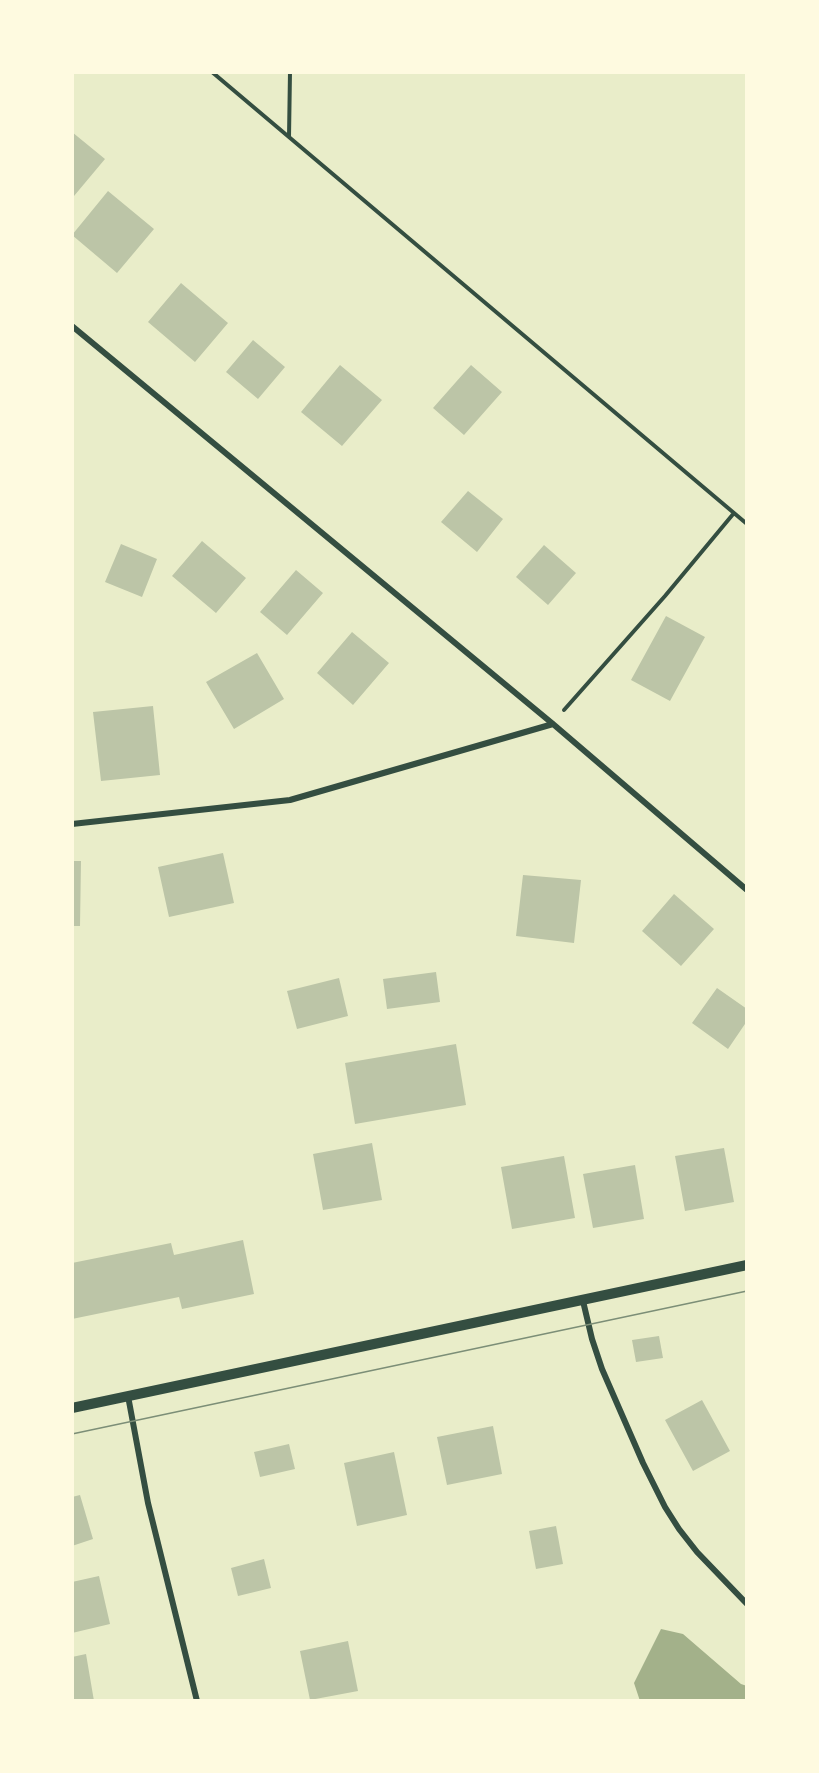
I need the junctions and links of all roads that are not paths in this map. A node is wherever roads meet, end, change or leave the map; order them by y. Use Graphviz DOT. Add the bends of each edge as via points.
graph roads {
  1 [pos="72,326"];
  2 [pos="553,723"];
  3 [pos="72,824"];
  4 [pos="747,890"];
  5 [pos="747,1265"];
  6 [pos="584,1301"];
  7 [pos="128,1396"];
  8 [pos="72,1408"];
  9 [pos="747,1604"];
  10 [pos="198,1701"];
  1 -- 2 [label="street"];
  2 -- 3 [label="street" via="290,800"];
  2 -- 4 [label="street"];
  5 -- 6 [label="street"];
  6 -- 7 [label="street"];
  6 -- 9 [label="street" via="602,1370 665,1507 697,1552"];
  7 -- 8 [label="street"];
  7 -- 10 [label="street" via="148,1503"];
}
